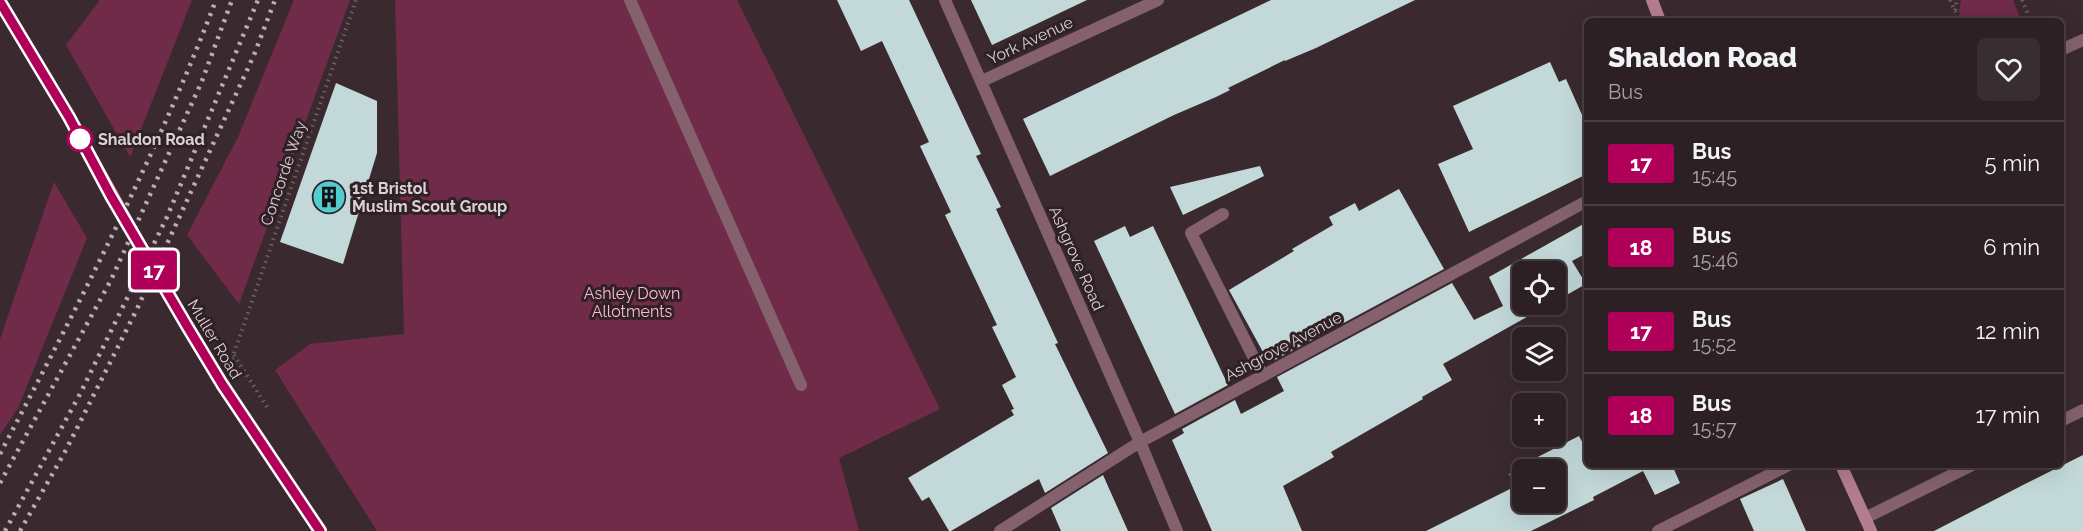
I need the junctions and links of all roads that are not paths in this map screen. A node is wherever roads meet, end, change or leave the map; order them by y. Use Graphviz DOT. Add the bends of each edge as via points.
graph roads {
  1 [pos="630,0"];
  2 [pos="945,0"];
  3 [pos="1158,0"];
  4 [pos="1652,0"];
  5 [pos="0,2"];
  6 [pos="1659,18"];
  7 [pos="2083,40"];
  8 [pos="2064,49"];
  9 [pos="982,81"];
  10 [pos="1584,203"];
  11 [pos="1223,214"];
  12 [pos="1263,376"];
  13 [pos="801,385"];
  14 [pos="2083,410"];
  15 [pos="2064,420"];
  16 [pos="1140,442"];
  17 [pos="1783,468"];
  18 [pos="1842,468"];
  19 [pos="1966,468"];
  20 [pos="1865,518"];
  21 [pos="320,531"];
  22 [pos="1000,531"];
  23 [pos="1177,531"];
  24 [pos="1658,531"];
  25 [pos="1871,531"];
  1 -- 13 [label="street"];
  2 -- 9 [label="street, Ashgrove Road"];
  3 -- 9 [label="street, York Avenue"];
  4 -- 6 [label="main road"];
  5 -- 21 [label="main road, Muller Road" via="222,384"];
  7 -- 8 [label="street"];
  9 -- 16 [label="street, Ashgrove Road"];
  10 -- 12 [label="street, Ashgrove Avenue"];
  11 -- 12 [label="street" via="1191,233"];
  12 -- 16 [label="street, Ashgrove Avenue"];
  14 -- 15 [label="street"];
  16 -- 22 [label="street, Ashgrove Avenue"];
  16 -- 23 [label="street, Ashgrove Road"];
  17 -- 24 [label="street"];
  18 -- 20 [label="main road"];
  19 -- 20 [label="street"];
  20 -- 25 [label="main road"];
}
